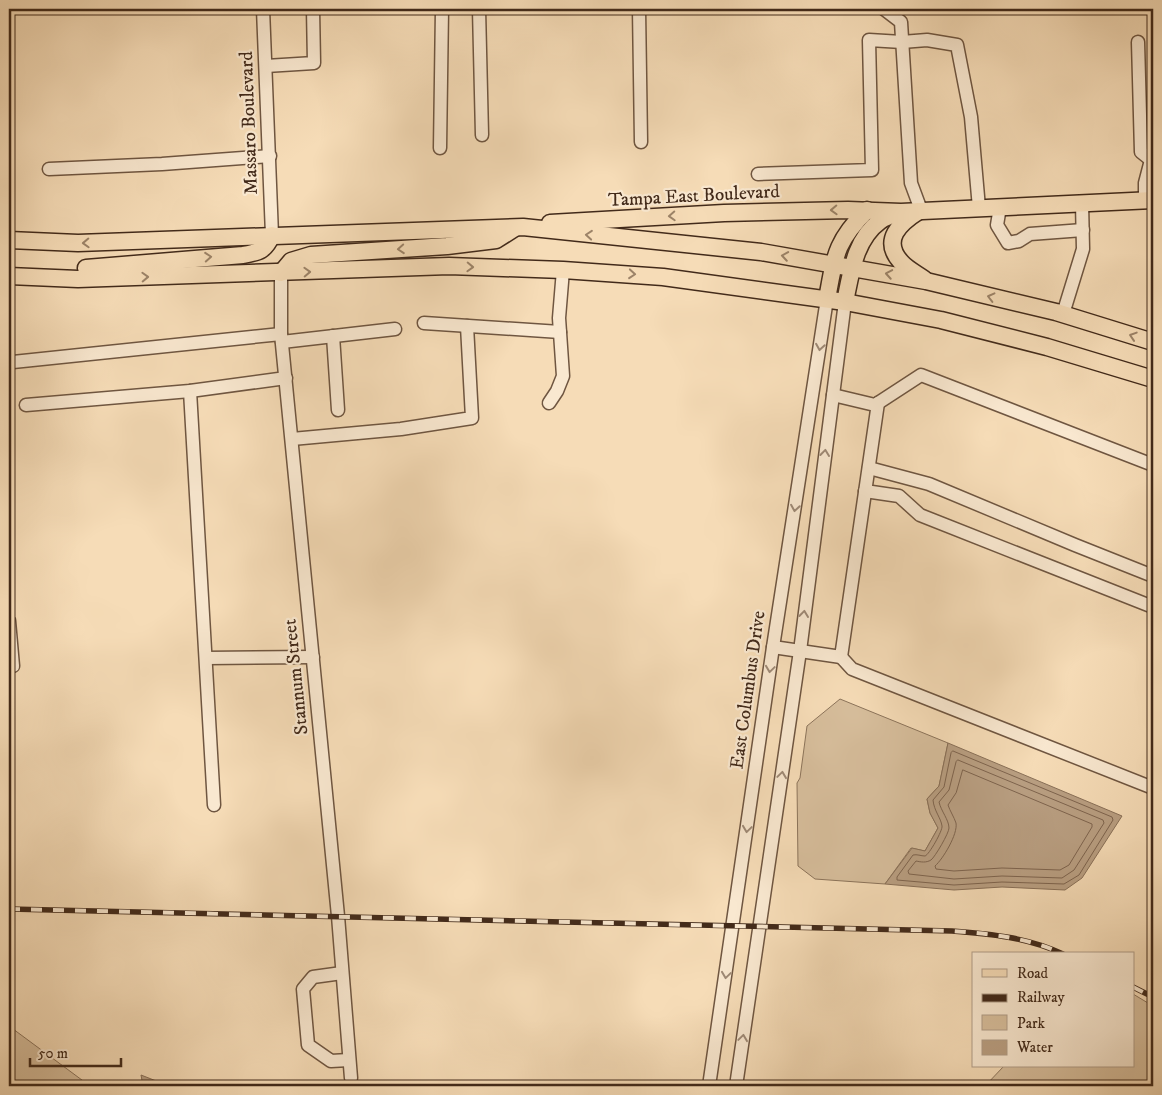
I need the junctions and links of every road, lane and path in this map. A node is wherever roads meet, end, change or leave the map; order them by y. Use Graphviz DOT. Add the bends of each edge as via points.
graph roads {
  1 [pos="263,9"];
  2 [pos="313,9"];
  3 [pos="442,9"];
  4 [pos="479,9"];
  5 [pos="639,9"];
  6 [pos="884,9"];
  7 [pos="902,42"];
  8 [pos="1138,42"];
  9 [pos="266,66"];
  10 [pos="482,135"];
  11 [pos="641,142"];
  12 [pos="440,148"];
  13 [pos="270,156"];
  14 [pos="1152,160"];
  15 [pos="49,169"];
  16 [pos="758,174"];
  17 [pos="1149,200"];
  18 [pos="1082,203"];
  19 [pos="1000,207"];
  20 [pos="979,208"];
  21 [pos="867,210"];
  22 [pos="921,210"];
  23 [pos="901,212"];
  24 [pos="519,227"];
  25 [pos="1083,230"];
  26 [pos="272,235"];
  27 [pos="9,240"];
  28 [pos="833,264"];
  29 [pos="852,268"];
  30 [pos="563,270"];
  31 [pos="280,273"];
  32 [pos="9,276"];
  33 [pos="58,278"];
  34 [pos="926,281"];
  35 [pos="827,299"];
  36 [pos="845,302"];
  37 [pos="1063,314"];
  38 [pos="424,323"];
  39 [pos="467,326"];
  40 [pos="395,329"];
  41 [pos="560,332"];
  42 [pos="333,336"];
  43 [pos="282,338"];
  44 [pos="1153,342"];
  45 [pos="13,362"];
  46 [pos="286,378"];
  47 [pos="1153,379"];
  48 [pos="190,391"];
  49 [pos="833,395"];
  50 [pos="549,403"];
  51 [pos="878,403"];
  52 [pos="26,405"];
  53 [pos="338,410"];
  54 [pos="292,439"];
  55 [pos="1153,465"];
  56 [pos="869,468"];
  57 [pos="865,491"];
  58 [pos="1153,576"];
  59 [pos="1153,607"];
  60 [pos="9,621"];
  61 [pos="773,647"];
  62 [pos="800,651"];
  63 [pos="313,657"];
  64 [pos="841,657"];
  65 [pos="206,658"];
  66 [pos="9,666"];
  67 [pos="1153,788"];
  68 [pos="214,804"];
  69 [pos="342,973"];
  70 [pos="349,1060"];
  71 [pos="350,1078"];
  72 [pos="710,1086"];
  73 [pos="736,1086"];
  1 -- 9 [label="street, Massaro Boulevard"];
  2 -- 9 [label="street" via="314,64"];
  3 -- 12 [label="street"];
  4 -- 10 [label="street"];
  5 -- 11 [label="street"];
  6 -- 7 [label="street" via="901,22"];
  7 -- 16 [label="street" via="869,40 872,170"];
  7 -- 20 [label="street" via="927,40 957,45 971,117"];
  7 -- 22 [label="street" via="911,183"];
  8 -- 14 [label="street" via="1141,152"];
  9 -- 13 [label="street, Massaro Boulevard"];
  13 -- 15 [label="street"];
  13 -- 26 [label="street, Massaro Boulevard"];
  14 -- 17 [label="street" via="1145,183"];
  17 -- 18 [label="main road, Tampa East Boulevard"];
  18 -- 19 [label="main road, Tampa East Boulevard"];
  18 -- 25 [label="street"];
  19 -- 20 [label="main road, Tampa East Boulevard"];
  19 -- 25 [label="street" via="997,225 1008,243 1030,234"];
  20 -- 22 [label="main road, Tampa East Boulevard"];
  21 -- 23 [label="main road, Tampa East Boulevard"];
  21 -- 24 [label="main road, Tampa East Boulevard, one-way" via="724,214"];
  21 -- 28 [label="main road" via="846,234"];
  22 -- 23 [label="main road, Tampa East Boulevard"];
  22 -- 34 [label="main road" via="905,220 896,230 893,241 901,262"];
  23 -- 29 [label="main road, Tampa East Boulevard" via="881,221 867,234"];
  24 -- 26 [label="main road"];
  28 -- 24 [label="main road, one-way" via="734,249"];
  24 -- 31 [label="main road, one-way" via="496,240 311,255 291,261"];
  25 -- 37 [label="street" via="1083,249"];
  26 -- 27 [label="main road, one-way" via="78,243"];
  33 -- 26 [label="main road, one-way" via="71,270 256,252 264,249"];
  28 -- 29 [label="main road"];
  28 -- 35 [label="main road"];
  34 -- 29 [label="main road, one-way"];
  29 -- 36 [label="main road, Tampa East Boulevard"];
  31 -- 30 [label="main road, one-way" via="449,266"];
  30 -- 35 [label="main road, one-way" via="663,277"];
  30 -- 41 [label="street"];
  33 -- 31 [label="main road, one-way"];
  31 -- 43 [label="street, Stannum Street"];
  32 -- 33 [label="main road"];
  37 -- 34 [label="main road, one-way"];
  35 -- 36 [label="main road"];
  35 -- 61 [label="street, East Columbus Drive, one-way"];
  36 -- 47 [label="main road" via="940,320 1047,347"];
  36 -- 49 [label="street"];
  44 -- 37 [label="main road, one-way"];
  38 -- 39 [label="street"];
  39 -- 41 [label="street"];
  39 -- 54 [label="street" via="472,418 401,429"];
  40 -- 42 [label="street"];
  41 -- 50 [label="street" via="563,376"];
  42 -- 43 [label="street"];
  42 -- 53 [label="street"];
  43 -- 45 [label="street"];
  43 -- 46 [label="street, Stannum Street"];
  46 -- 48 [label="street"];
  46 -- 54 [label="street, Stannum Street"];
  48 -- 52 [label="street"];
  48 -- 65 [label="street"];
  49 -- 51 [label="street"];
  62 -- 49 [label="street, one-way"];
  51 -- 55 [label="street" via="921,375"];
  51 -- 56 [label="street"];
  54 -- 63 [label="street, Stannum Street"];
  56 -- 57 [label="street"];
  56 -- 58 [label="street" via="930,484"];
  57 -- 59 [label="street" via="899,496 920,515"];
  57 -- 64 [label="street"];
  60 -- 66 [label="street" via="13,666"];
  61 -- 62 [label="street"];
  61 -- 72 [label="street, East Columbus Drive, one-way"];
  62 -- 64 [label="street"];
  73 -- 62 [label="street, one-way"];
  63 -- 65 [label="street"];
  63 -- 69 [label="street, Stannum Street"];
  64 -- 67 [label="street" via="852,669"];
  65 -- 68 [label="street"];
  69 -- 70 [label="street, Stannum Street"];
  69 -- 70 [label="street" via="313,977 303,989 308,1045 331,1061"];
  70 -- 71 [label="street, Stannum Street"];
}
